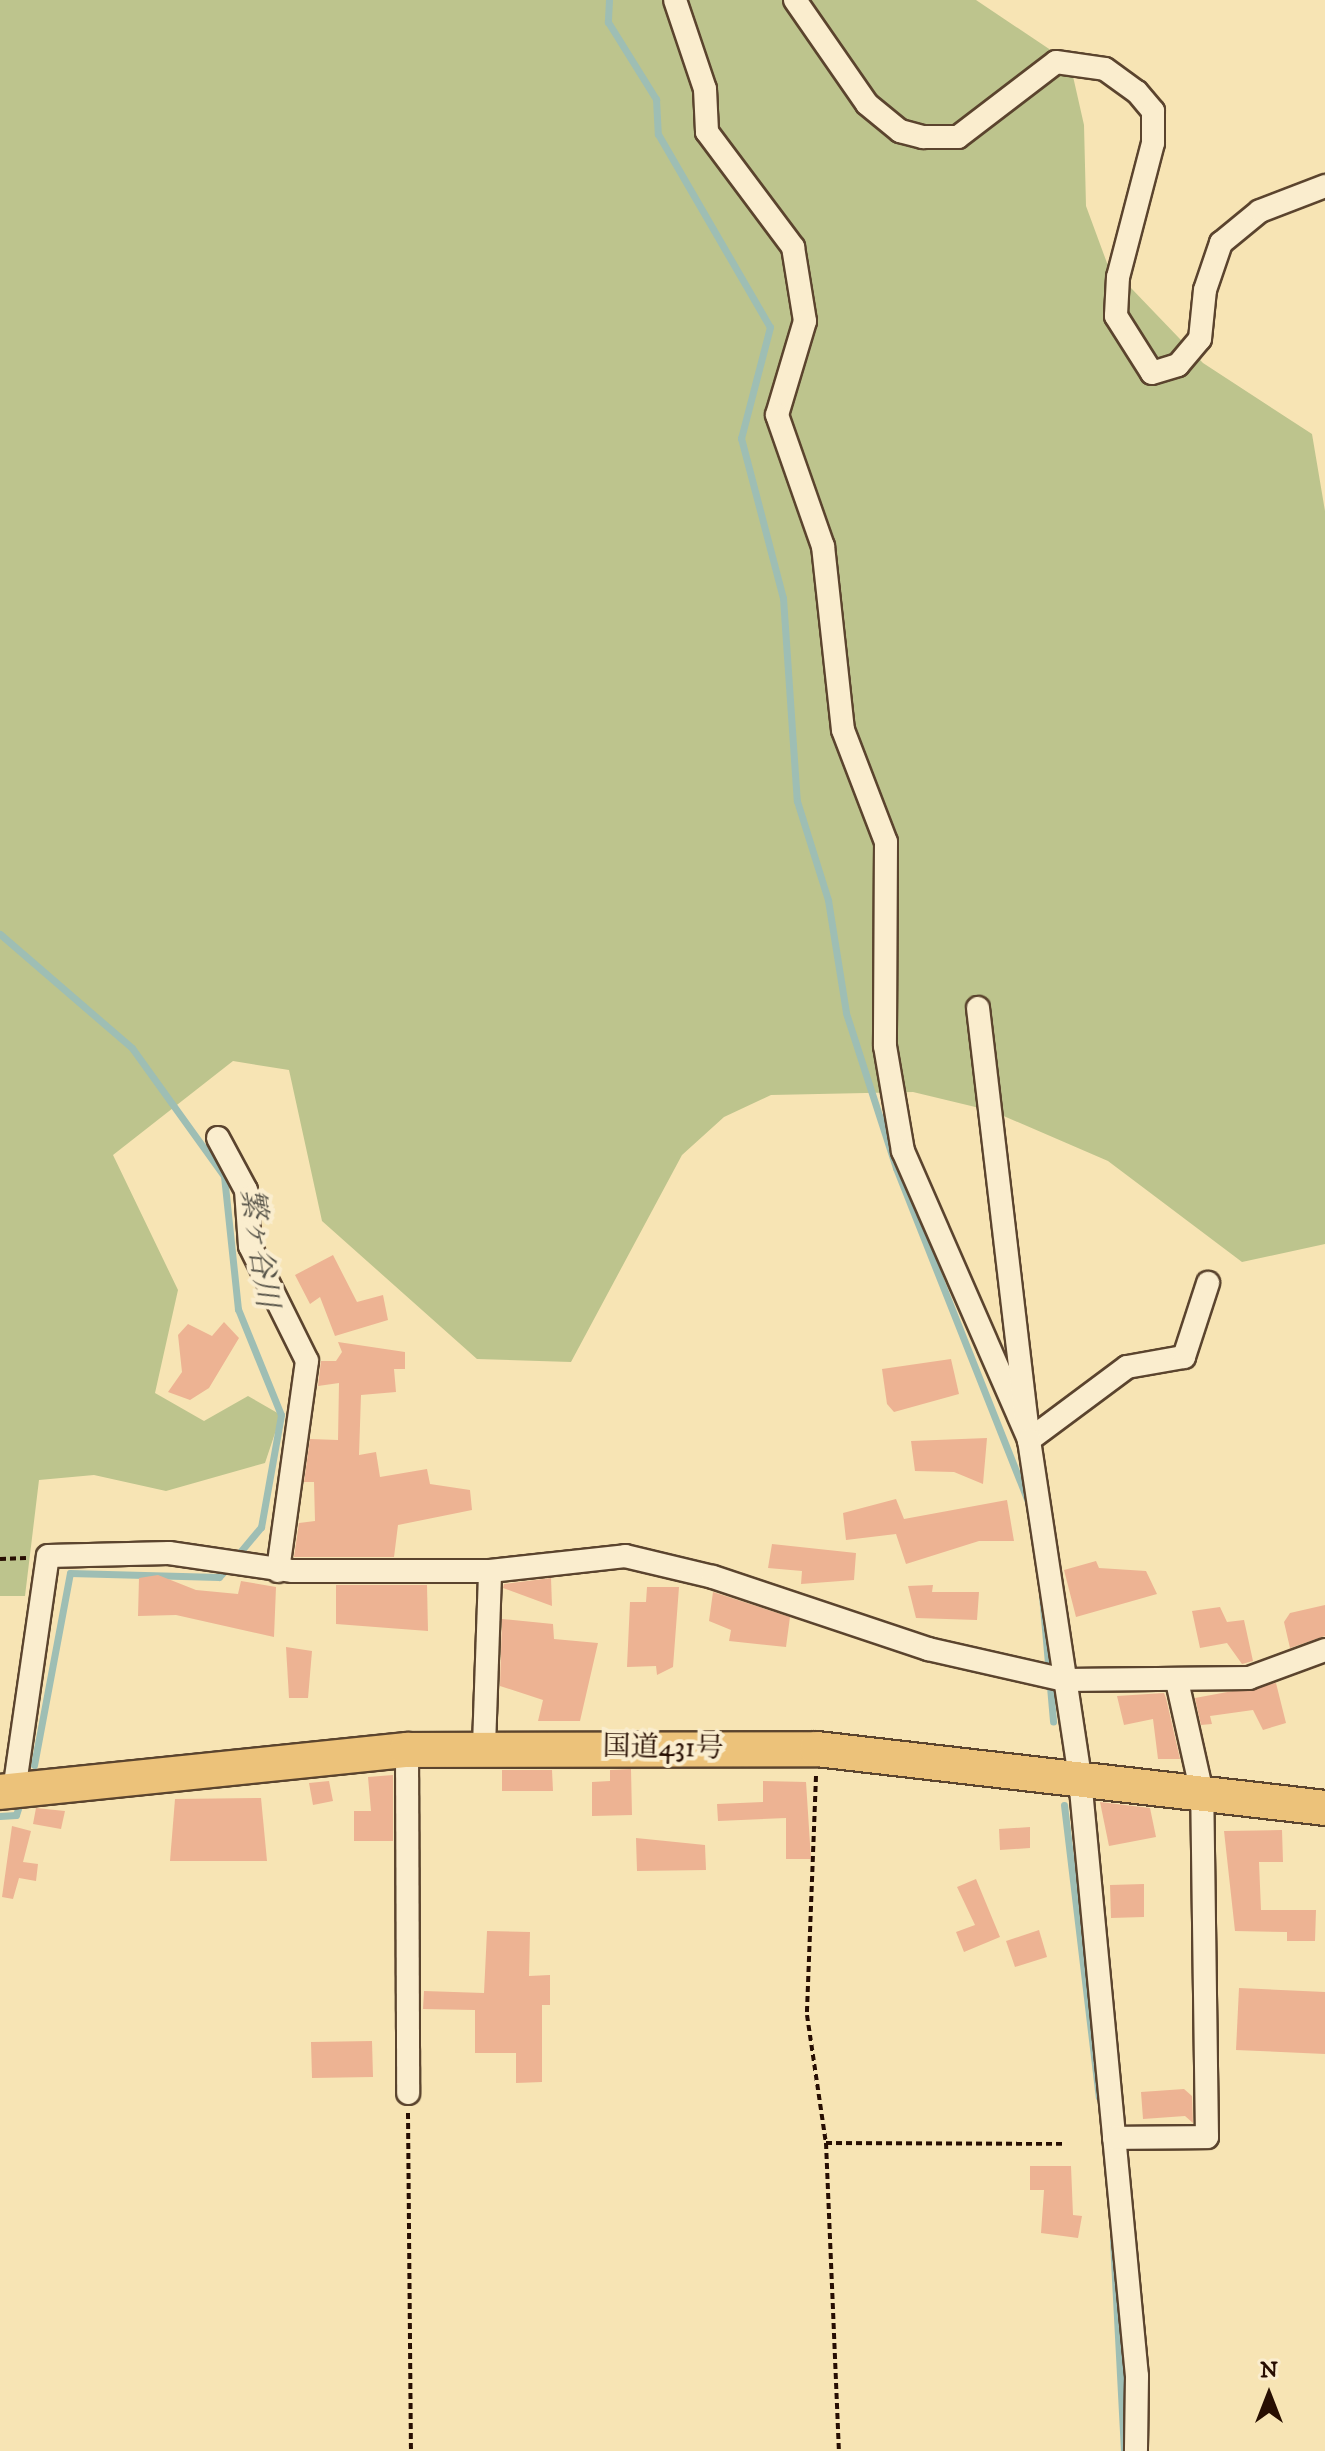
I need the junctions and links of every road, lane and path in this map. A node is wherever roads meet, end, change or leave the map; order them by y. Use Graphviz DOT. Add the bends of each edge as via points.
graph roads {
  1 [pos="675,0"];
  2 [pos="795,0"];
  3 [pos="1325,186"];
  4 [pos="978,1008"];
  5 [pos="218,1138"];
  6 [pos="1208,1283"];
  7 [pos="1029,1440"];
  8 [pos="278,1571"];
  9 [pos="490,1571"];
  10 [pos="1325,1650"];
  11 [pos="1065,1680"];
  12 [pos="1177,1681"];
  13 [pos="484,1746"];
  14 [pos="817,1749"];
  15 [pos="407,1750"];
  16 [pos="1080,1779"];
  17 [pos="7,1791"];
  18 [pos="1202,1793"];
  19 [pos="1325,1808"];
  20 [pos="408,2093"];
  21 [pos="1114,2138"];
  22 [pos="826,2143"];
  23 [pos="1065,2144"];
  24 [pos="411,2451"];
  25 [pos="839,2451"];
  26 [pos="1136,2451"];
  1 -- 7 [label="street" via="705,89 707,132 793,247 805,321 777,415 823,546 843,730 886,842 885,1046 903,1151"];
  2 -- 3 [label="street" via="867,104 900,131 958,137 1056,62 1105,69 1137,92 1153,111 1153,143 1118,277 1116,316 1152,373 1178,365 1200,339 1205,290 1221,243 1260,211"];
  4 -- 7 [label="street"];
  5 -- 8 [label="street" via="246,1190 250,1246 307,1361"];
  6 -- 7 [label="street" via="1184,1357 1127,1367"];
  7 -- 11 [label="street"];
  8 -- 9 [label="street"];
  8 -- 17 [label="street" via="169,1553 48,1556"];
  9 -- 11 [label="street" via="625,1556 713,1577 928,1649"];
  9 -- 13 [label="street"];
  10 -- 12 [label="street" via="1249,1678"];
  11 -- 12 [label="street"];
  11 -- 16 [label="street"];
  12 -- 18 [label="street"];
  13 -- 14 [label="highway, 国道431号"];
  13 -- 15 [label="highway, 国道431号"];
  14 -- 16 [label="highway, 国道431号"];
  14 -- 22 [label="path" via="807,2015"];
  15 -- 17 [label="highway, 国道431号"];
  15 -- 20 [label="street"];
  16 -- 18 [label="highway, 国道431号"];
  16 -- 21 [label="street"];
  18 -- 19 [label="highway, 国道431号"];
  18 -- 21 [label="street" via="1207,2137"];
  20 -- 24 [label="path"];
  21 -- 26 [label="street" via="1137,2376"];
  22 -- 23 [label="path"];
  22 -- 25 [label="path"];
}
